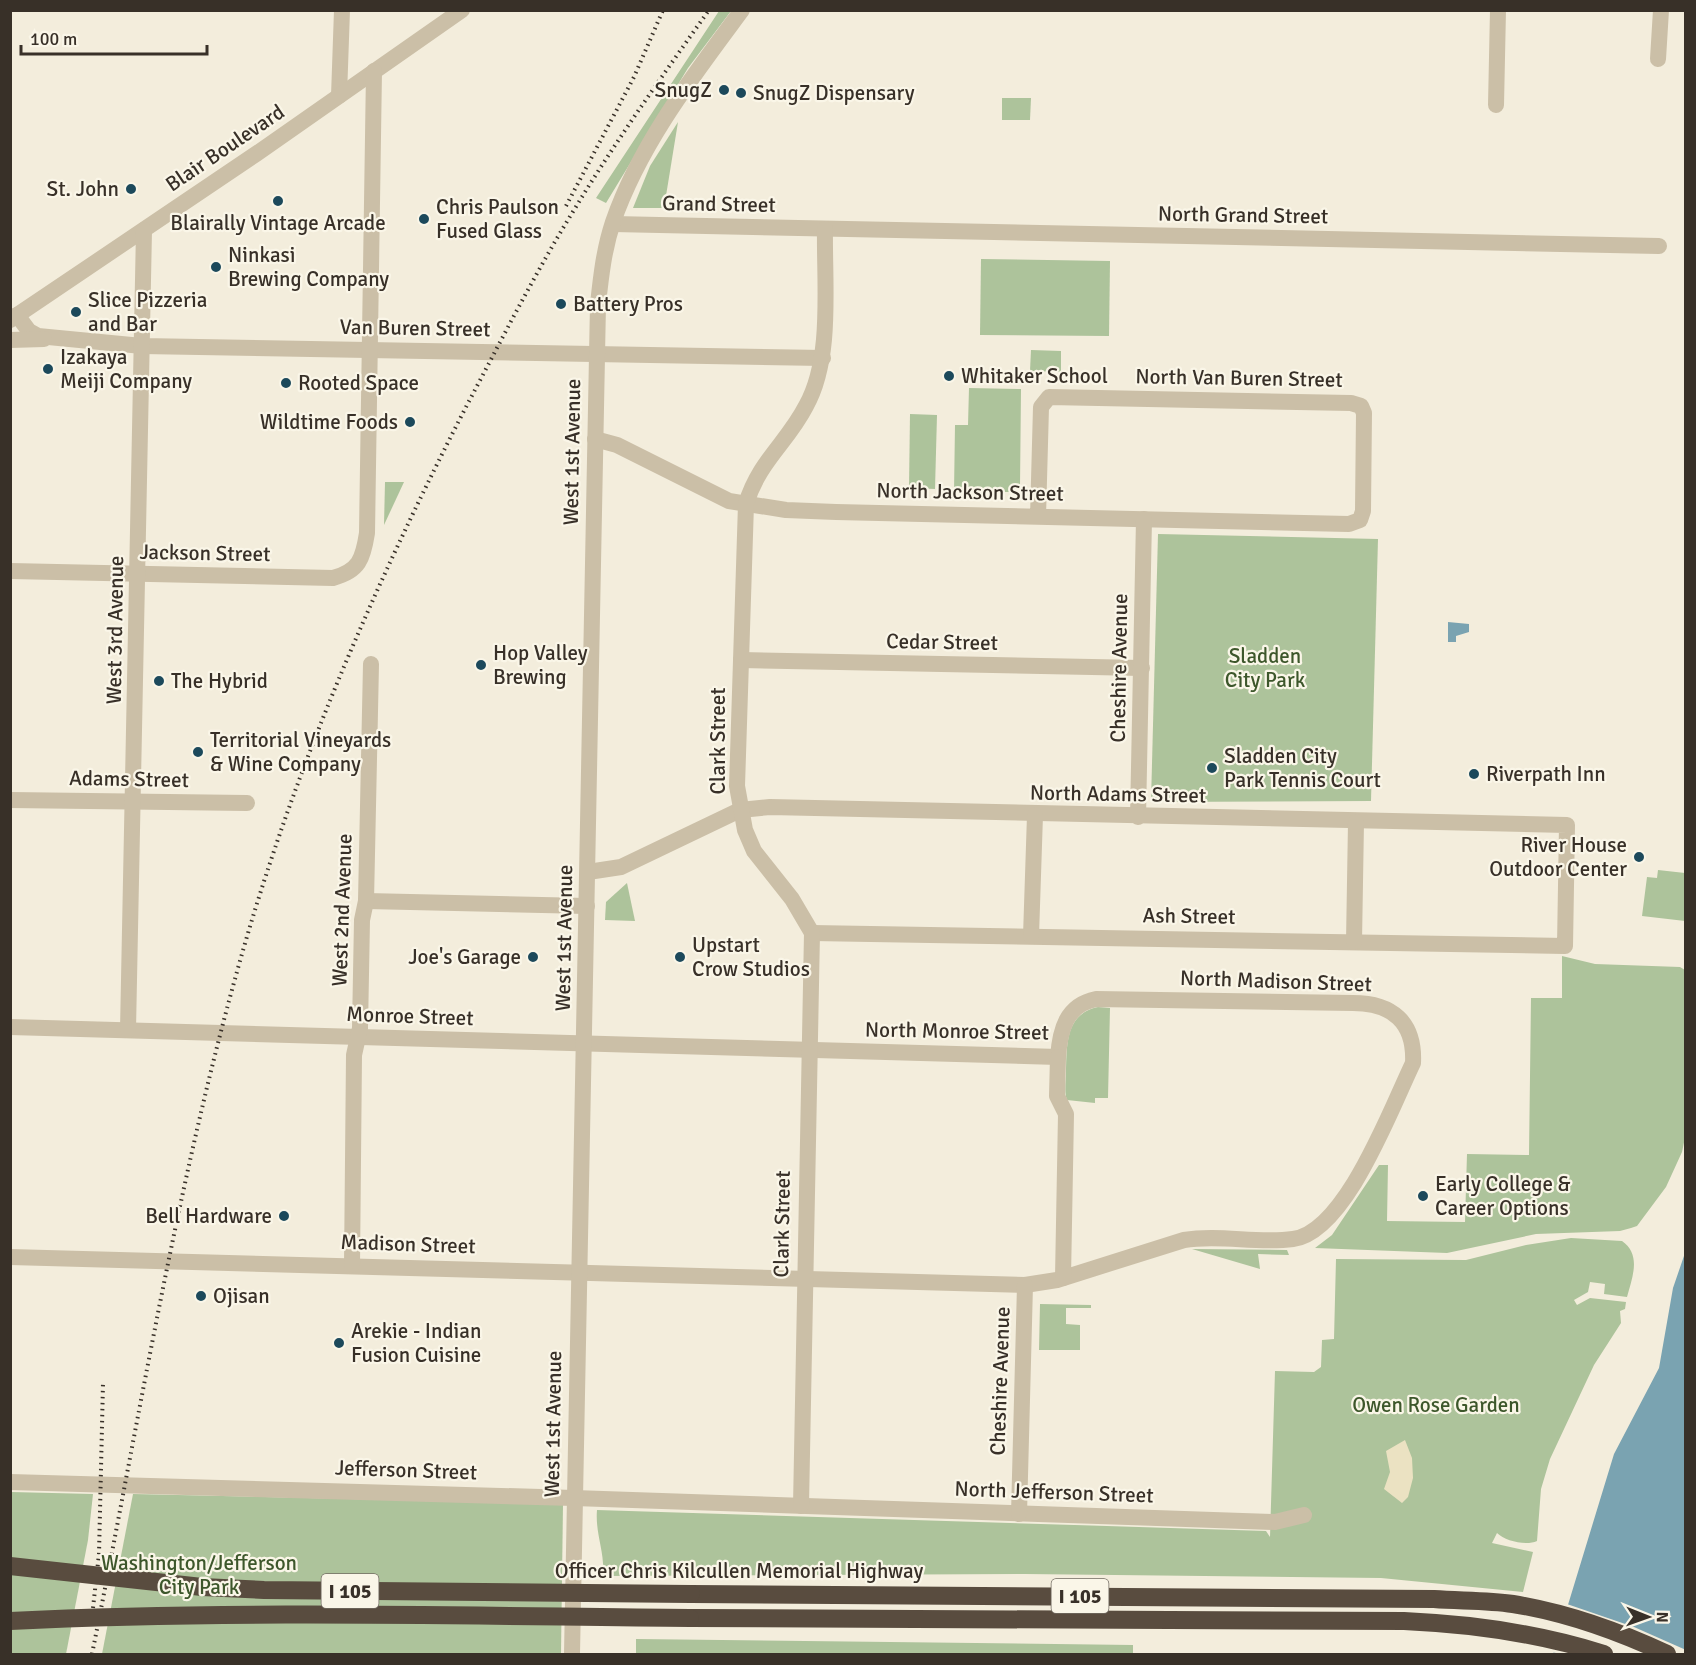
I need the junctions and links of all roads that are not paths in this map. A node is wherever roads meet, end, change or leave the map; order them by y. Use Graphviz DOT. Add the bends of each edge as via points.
graph roads {
  1 [pos="342,10"];
  2 [pos="462,10"];
  3 [pos="742,10"];
  4 [pos="1498,10"];
  5 [pos="1661,10"];
  6 [pos="1658,59"];
  7 [pos="374,71"];
  8 [pos="339,96"];
  9 [pos="1496,105"];
  10 [pos="613,224"];
  11 [pos="825,229"];
  12 [pos="144,230"];
  13 [pos="1659,246"];
  14 [pos="14,318"];
  15 [pos="48,338"];
  16 [pos="10,340"];
  17 [pos="142,346"];
  18 [pos="368,350"];
  19 [pos="596,353"];
  20 [pos="823,358"];
  21 [pos="595,439"];
  22 [pos="746,504"];
  23 [pos="1038,517"];
  24 [pos="1144,519"];
  25 [pos="1358,522"];
  26 [pos="10,571"];
  27 [pos="138,574"];
  28 [pos="741,660"];
  29 [pos="370,664"];
  30 [pos="1142,668"];
  31 [pos="10,800"];
  32 [pos="134,802"];
  33 [pos="247,803"];
  34 [pos="740,810"];
  35 [pos="1035,815"];
  36 [pos="1138,818"];
  37 [pos="1356,822"];
  38 [pos="588,872"];
  39 [pos="366,901"];
  40 [pos="587,906"];
  41 [pos="812,933"];
  42 [pos="1031,936"];
  43 [pos="1354,942"];
  44 [pos="1565,946"];
  45 [pos="1071,1012"];
  46 [pos="10,1027"];
  47 [pos="128,1030"];
  48 [pos="357,1037"];
  49 [pos="584,1044"];
  50 [pos="809,1051"];
  51 [pos="1058,1057"];
  52 [pos="10,1257"];
  53 [pos="352,1265"];
  54 [pos="578,1272"];
  55 [pos="804,1278"];
  56 [pos="1063,1278"];
  57 [pos="1025,1285"];
  58 [pos="10,1482"];
  59 [pos="574,1498"];
  60 [pos="801,1506"];
  61 [pos="1019,1514"];
  62 [pos="1304,1515"];
  63 [pos="10,1566"];
  64 [pos="1468,1602"];
  65 [pos="10,1621"];
  66 [pos="573,1654"];
  67 [pos="1604,1654"];
  68 [pos="1643,1654"];
  69 [pos="1667,1654"];
  1 -- 8 [label="street"];
  2 -- 7 [label="street, Blair Boulevard"];
  3 -- 10 [label="street, West 1st Avenue" via="640,160"];
  4 -- 9 [label="street"];
  5 -- 6 [label="street"];
  7 -- 8 [label="street, Blair Boulevard"];
  7 -- 18 [label="street"];
  8 -- 12 [label="street, Blair Boulevard"];
  10 -- 11 [label="street, Grand Street"];
  10 -- 19 [label="street, West 1st Avenue" via="602,263"];
  11 -- 13 [label="street, North Grand Street"];
  11 -- 20 [label="street, Clark Street"];
  12 -- 14 [label="street, Blair Boulevard"];
  12 -- 17 [label="street, West 3rd Avenue"];
  14 -- 15 [label="street, Van Buren Street" via="29,331"];
  15 -- 16 [label="street"];
  15 -- 17 [label="street, Van Buren Street"];
  17 -- 18 [label="street, Van Buren Street"];
  17 -- 27 [label="street, West 3rd Avenue"];
  18 -- 19 [label="street, Van Buren Street"];
  18 -- 27 [label="street, Jackson Street" via="367,533 365,549 348,574 333,578"];
  19 -- 20 [label="street, Van Buren Street"];
  19 -- 21 [label="street, West 1st Avenue"];
  20 -- 22 [label="street, Clark Street" via="806,407 768,457 752,484"];
  21 -- 22 [label="street, North Jackson Street" via="617,445 729,501"];
  21 -- 38 [label="street, West 1st Avenue"];
  22 -- 23 [label="street, North Jackson Street" via="791,510"];
  22 -- 28 [label="street, Clark Street"];
  23 -- 24 [label="street, North Jackson Street"];
  23 -- 25 [label="street, North Van Buren Street" via="1041,407 1052,396 1360,406 1364,413 1363,511"];
  24 -- 25 [label="street, North Jackson Street"];
  24 -- 30 [label="street, Cheshire Avenue"];
  26 -- 27 [label="street, Jackson Street"];
  27 -- 32 [label="street, West 3rd Avenue"];
  28 -- 30 [label="street, Cedar Street"];
  28 -- 34 [label="street, Clark Street" via="737,786"];
  29 -- 39 [label="street, West 2nd Avenue"];
  30 -- 36 [label="street, Cheshire Avenue"];
  31 -- 32 [label="street, Adams Street"];
  32 -- 33 [label="street, Adams Street"];
  32 -- 47 [label="street, West 3rd Avenue"];
  34 -- 35 [label="street, North Adams Street" via="770,807"];
  34 -- 38 [label="street" via="621,867"];
  34 -- 41 [label="street, Clark Street" via="754,851 792,899"];
  35 -- 36 [label="street, North Adams Street"];
  35 -- 42 [label="street"];
  36 -- 37 [label="street, North Adams Street"];
  37 -- 43 [label="street"];
  37 -- 44 [label="street, North Adams Street" via="1567,825"];
  38 -- 40 [label="street, West 1st Avenue"];
  39 -- 40 [label="street"];
  39 -- 48 [label="street, West 2nd Avenue"];
  40 -- 49 [label="street, West 1st Avenue"];
  41 -- 42 [label="street, Ash Street"];
  41 -- 50 [label="street, Clark Street"];
  42 -- 43 [label="street, Ash Street"];
  43 -- 44 [label="street, Ash Street"];
  45 -- 51 [label="street, North Monroe Street" via="1060,1034"];
  45 -- 56 [label="street, North Madison Street" via="1082,1004 1102,999 1369,1003 1387,1010 1403,1023 1411,1033 1414,1049 1413,1063 1366,1164 1326,1220 1311,1234 1282,1240 1184,1240"];
  46 -- 47 [label="street, Monroe Street"];
  47 -- 48 [label="street, Monroe Street"];
  48 -- 49 [label="street, Monroe Street"];
  48 -- 53 [label="street, West 2nd Avenue"];
  49 -- 50 [label="street, Monroe Street"];
  49 -- 54 [label="street, West 1st Avenue"];
  50 -- 51 [label="street, North Monroe Street"];
  50 -- 55 [label="street, Clark Street"];
  51 -- 56 [label="street" via="1058,1096 1066,1114"];
  52 -- 53 [label="street, Madison Street"];
  53 -- 54 [label="street, Madison Street"];
  54 -- 55 [label="street, Madison Street"];
  54 -- 59 [label="street, West 1st Avenue"];
  55 -- 57 [label="street, North Madison Street"];
  55 -- 60 [label="street, Clark Street"];
  56 -- 57 [label="street, North Madison Street"];
  57 -- 61 [label="street, Cheshire Avenue"];
  58 -- 59 [label="street, Jefferson Street"];
  59 -- 60 [label="street, Jefferson Street"];
  59 -- 66 [label="street, West 1st Avenue"];
  60 -- 61 [label="street, North Jefferson Street"];
  61 -- 62 [label="street, North Jefferson Street" via="1275,1522"];
  63 -- 64 [label="highway, Officer Chris Kilcullen Memorial Highway / I 105, bridge" via="264,1590 1359,1596"];
  64 -- 68 [label="highway, I 105" via="1594,1634"];
  64 -- 69 [label="highway" via="1511,1604 1556,1613 1601,1625"];
  65 -- 67 [label="highway, I 105, bridge" via="264,1614 1392,1621 1460,1624 1545,1637"];
}
